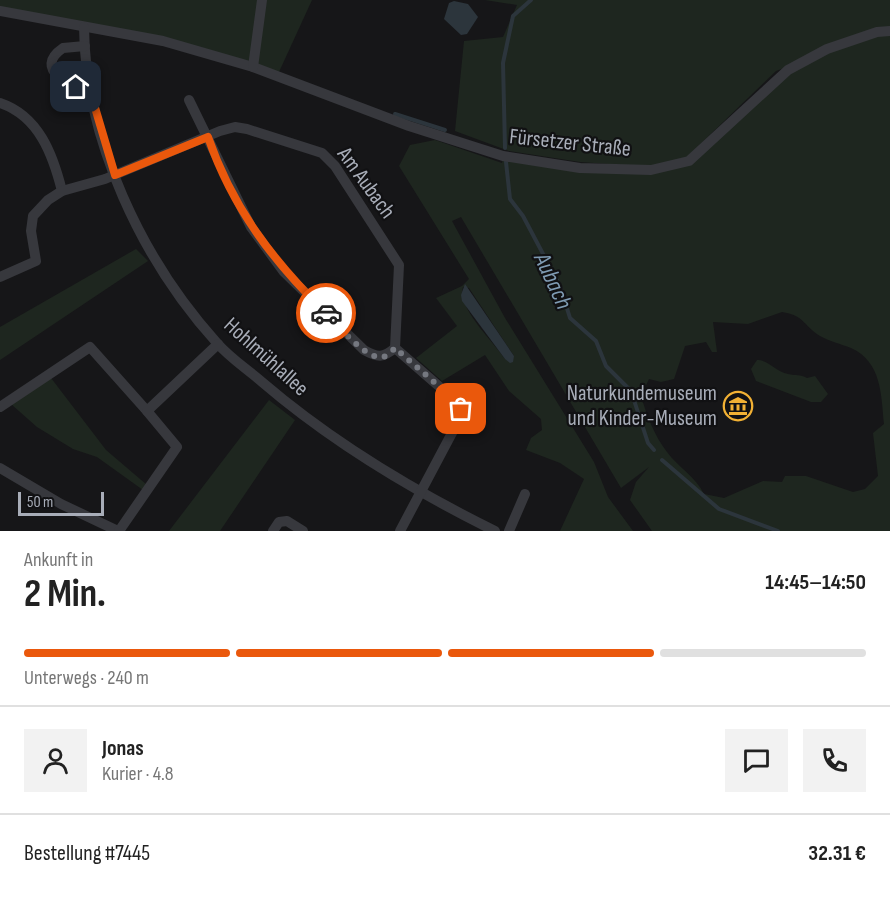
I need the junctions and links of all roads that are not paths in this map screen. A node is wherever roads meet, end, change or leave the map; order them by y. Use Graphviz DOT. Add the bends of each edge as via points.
graph roads {
  1 [pos="262,0"];
  2 [pos="0,11"];
  3 [pos="84,27"];
  4 [pos="890,31"];
  5 [pos="85,46"];
  6 [pos="252,67"];
  7 [pos="91,94"];
  8 [pos="189,100"];
  9 [pos="0,103"];
  10 [pos="208,137"];
  11 [pos="115,175"];
  12 [pos="62,191"];
  13 [pos="0,277"];
  14 [pos="218,344"];
  15 [pos="395,348"];
  16 [pos="1,402"];
  17 [pos="147,411"];
  18 [pos="0,468"];
  19 [pos="420,494"];
  20 [pos="525,494"];
  21 [pos="119,531"];
  22 [pos="273,531"];
  23 [pos="303,531"];
  24 [pos="400,531"];
  25 [pos="495,531"];
  26 [pos="509,531"];
  1 -- 6 [label="street"];
  2 -- 3 [label="street, Fürsetzer Straße"];
  3 -- 5 [label="street, Hohlmühlallee"];
  3 -- 6 [label="street, Fürsetzer Straße" via="163,41"];
  4 -- 6 [label="street, Fürsetzer Straße" via="827,49 788,70 689,161 651,170 580,168 503,156"];
  5 -- 7 [label="street, Hohlmühlallee"];
  5 -- 7 [label="street" via="63,48 53,58 52,66 61,81"];
  7 -- 11 [label="street, Hohlmühlallee"];
  8 -- 10 [label="street"];
  9 -- 12 [label="street" via="28,120 40,134 55,163"];
  10 -- 11 [label="street, Am Aubach"];
  10 -- 15 [label="street" via="251,227 284,272 364,350 375,357 385,357"];
  10 -- 15 [label="street, Am Aubach" via="235,127 247,129 322,153 335,166 399,265"];
  11 -- 12 [label="street, Am Aubach"];
  11 -- 14 [label="street, Hohlmühlallee" via="159,265"];
  12 -- 13 [label="street" via="33,216 36,261"];
  14 -- 17 [label="street"];
  14 -- 19 [label="street, Hohlmühlallee" via="308,420"];
  15 -- 19 [label="street" via="461,409 461,416"];
  16 -- 17 [label="street" via="90,347"];
  17 -- 21 [label="street" via="177,447"];
  18 -- 21 [label="street" via="40,493"];
  19 -- 24 [label="street"];
  19 -- 25 [label="street, Hohlmühlallee"];
  20 -- 26 [label="street"];
  22 -- 23 [label="street" via="279,522 287,521"];
}
